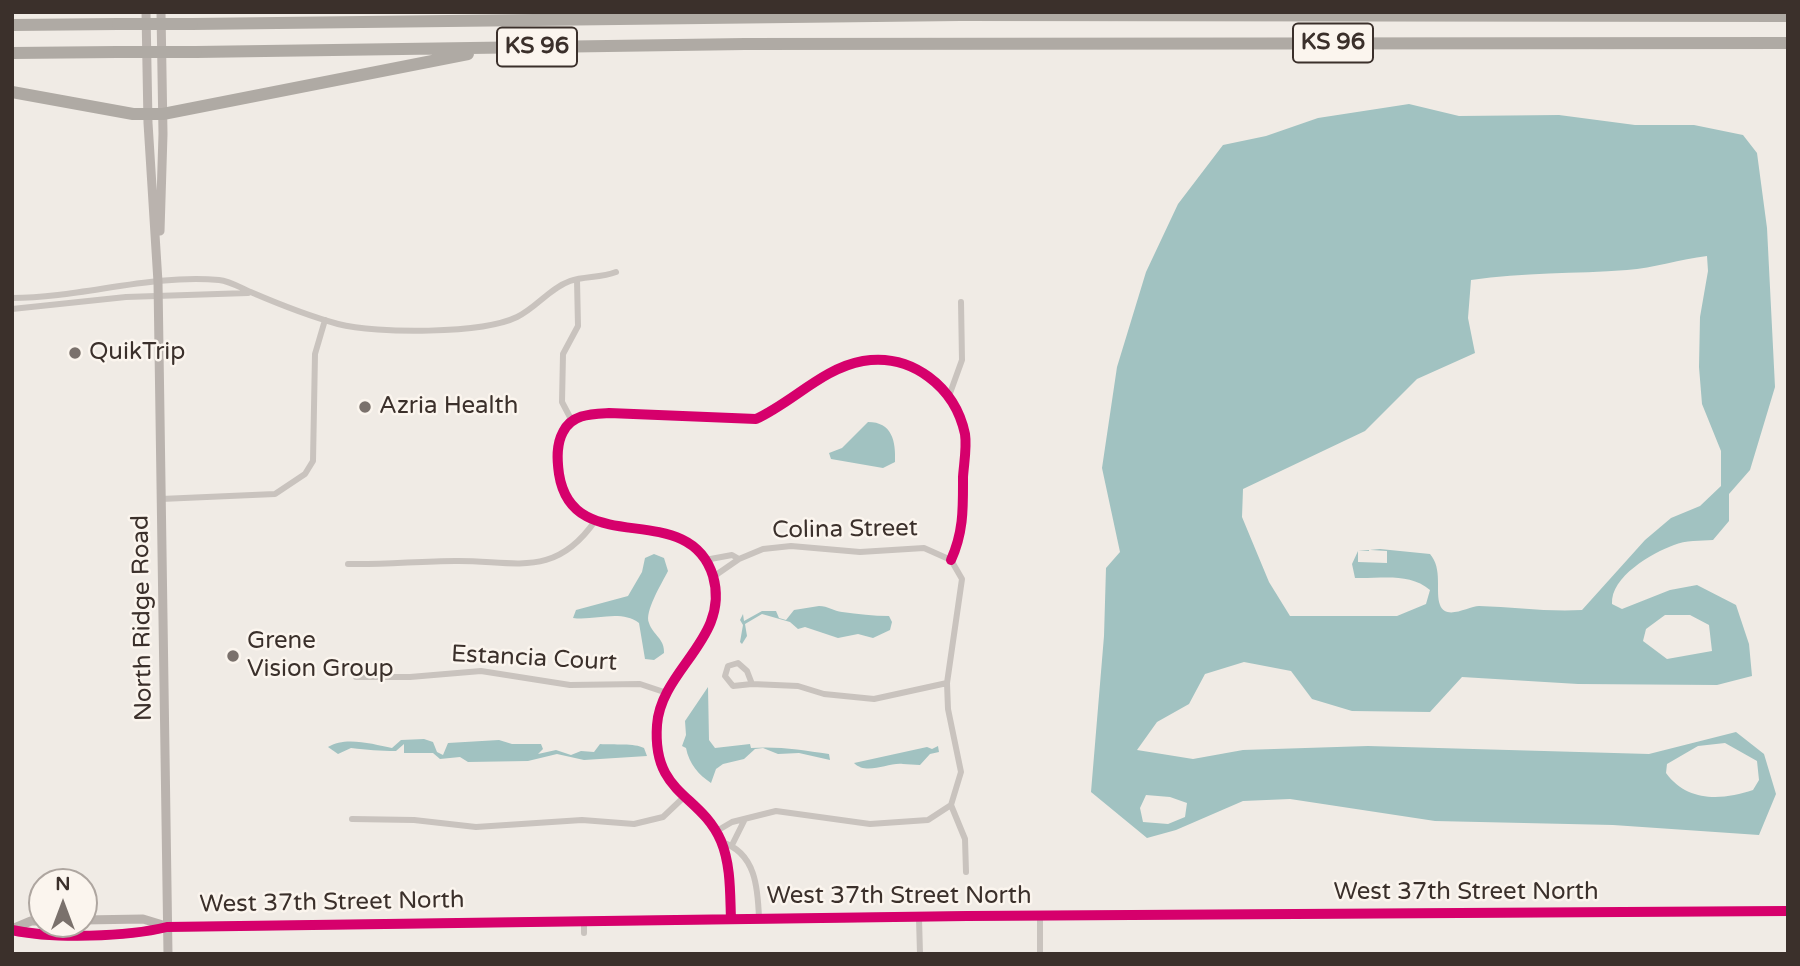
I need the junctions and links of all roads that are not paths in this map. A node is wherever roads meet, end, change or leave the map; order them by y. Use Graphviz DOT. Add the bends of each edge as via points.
graph roads {
  1 [pos="146,12"];
  2 [pos="162,12"];
  3 [pos="455,12"];
  4 [pos="1788,16"];
  5 [pos="594,19"];
  6 [pos="12,26"];
  7 [pos="1788,43"];
  8 [pos="562,46"];
  9 [pos="12,53"];
  10 [pos="12,92"];
  11 [pos="163,114"];
  12 [pos="148,115"];
  13 [pos="616,272"];
  14 [pos="578,280"];
  15 [pos="158,282"];
  16 [pos="253,293"];
  17 [pos="158,297"];
  18 [pos="12,298"];
  19 [pos="961,302"];
  20 [pos="12,309"];
  21 [pos="325,320"];
  22 [pos="949,396"];
  23 [pos="572,421"];
  24 [pos="161,499"];
  25 [pos="595,521"];
  26 [pos="739,559"];
  27 [pos="951,559"];
  28 [pos="705,561"];
  29 [pos="348,565"];
  30 [pos="713,577"];
  31 [pos="356,677"];
  32 [pos="947,683"];
  33 [pos="752,684"];
  34 [pos="667,693"];
  35 [pos="684,797"];
  36 [pos="951,805"];
  37 [pos="352,819"];
  38 [pos="744,821"];
  39 [pos="716,832"];
  40 [pos="721,842"];
  41 [pos="732,845"];
  42 [pos="966,872"];
  43 [pos="1788,911"];
  44 [pos="919,918"];
  45 [pos="1040,918"];
  46 [pos="731,919"];
  47 [pos="760,919"];
  48 [pos="98,920"];
  49 [pos="584,920"];
  50 [pos="28,922"];
  51 [pos="167,927"];
  52 [pos="12,930"];
  53 [pos="584,933"];
  54 [pos="168,954"];
  55 [pos="920,954"];
  56 [pos="1040,954"];
  1 -- 12 [label="street, North Ridge Road"];
  2 -- 11 [label="street, North Ridge Road"];
  3 -- 5 [label="highway"];
  4 -- 5 [label="highway, KS 96"];
  5 -- 6 [label="highway, KS 96, bridge"];
  7 -- 8 [label="highway, KS 96"];
  8 -- 9 [label="highway, KS 96, bridge"];
  8 -- 11 [label="highway" via="442,58"];
  10 -- 12 [label="highway"];
  11 -- 12 [label="highway"];
  11 -- 15 [label="street, North Ridge Road"];
  12 -- 15 [label="street, North Ridge Road"];
  13 -- 14 [label="street"];
  14 -- 21 [label="street" via="555,289 519,316 492,326 365,329"];
  14 -- 23 [label="street" via="578,326 563,355 562,402"];
  15 -- 16 [label="street" via="221,280"];
  15 -- 17 [label="street, North Ridge Road"];
  15 -- 18 [label="street"];
  16 -- 17 [label="street"];
  16 -- 21 [label="street"];
  17 -- 20 [label="street"];
  17 -- 24 [label="street, North Ridge Road"];
  19 -- 22 [label="street" via="962,360"];
  21 -- 24 [label="street" via="314,354 313,461 297,481 275,494"];
  22 -- 23 [label="street" via="917,369 893,361 866,361 839,368 756,419 609,413"];
  22 -- 27 [label="street" via="965,438 963,524"];
  23 -- 25 [label="street" via="558,449 560,478 573,505"];
  24 -- 51 [label="street, North Ridge Road"];
  25 -- 28 [label="street" via="680,537"];
  25 -- 29 [label="street" via="567,550 518,566 460,561"];
  26 -- 27 [label="street, Colina Street" via="791,546 860,552 924,548"];
  26 -- 28 [label="street, Colina Street" via="732,555"];
  26 -- 30 [label="street, Colina Street"];
  27 -- 32 [label="street" via="962,589"];
  28 -- 30 [label="street"];
  30 -- 34 [label="street" via="709,631"];
  31 -- 34 [label="street, Estancia Court" via="481,671 569,685 640,684"];
  32 -- 33 [label="street" via="874,699 824,694 798,686"];
  32 -- 36 [label="street" via="961,772"];
  33 -- 33 [label="street" via="738,663 728,666 725,676 733,686"];
  34 -- 35 [label="street" via="657,723 657,745 662,768"];
  35 -- 37 [label="street" via="663,817 634,824 582,820 476,827"];
  35 -- 39 [label="street"];
  36 -- 38 [label="street" via="917,823 849,823 776,811"];
  36 -- 42 [label="street" via="965,839"];
  38 -- 39 [label="street"];
  38 -- 41 [label="street"];
  39 -- 40 [label="street"];
  40 -- 41 [label="street"];
  40 -- 46 [label="street" via="730,884"];
  41 -- 47 [label="street" via="753,869"];
  43 -- 45 [label="street, West 37th Street North"];
  44 -- 45 [label="street, West 37th Street North"];
  44 -- 47 [label="street, West 37th Street North"];
  44 -- 55 [label="street"];
  45 -- 56 [label="street"];
  46 -- 47 [label="street, West 37th Street North"];
  46 -- 49 [label="street, West 37th Street North"];
  48 -- 51 [label="street, West 37th Street North" via="143,919"];
  49 -- 51 [label="street, West 37th Street North"];
  49 -- 53 [label="street"];
  50 -- 52 [label="street, West 37th Street North"];
  51 -- 52 [label="street, West 37th Street North" via="144,933 31,934"];
  51 -- 54 [label="street, North Ridge Road"];
}
